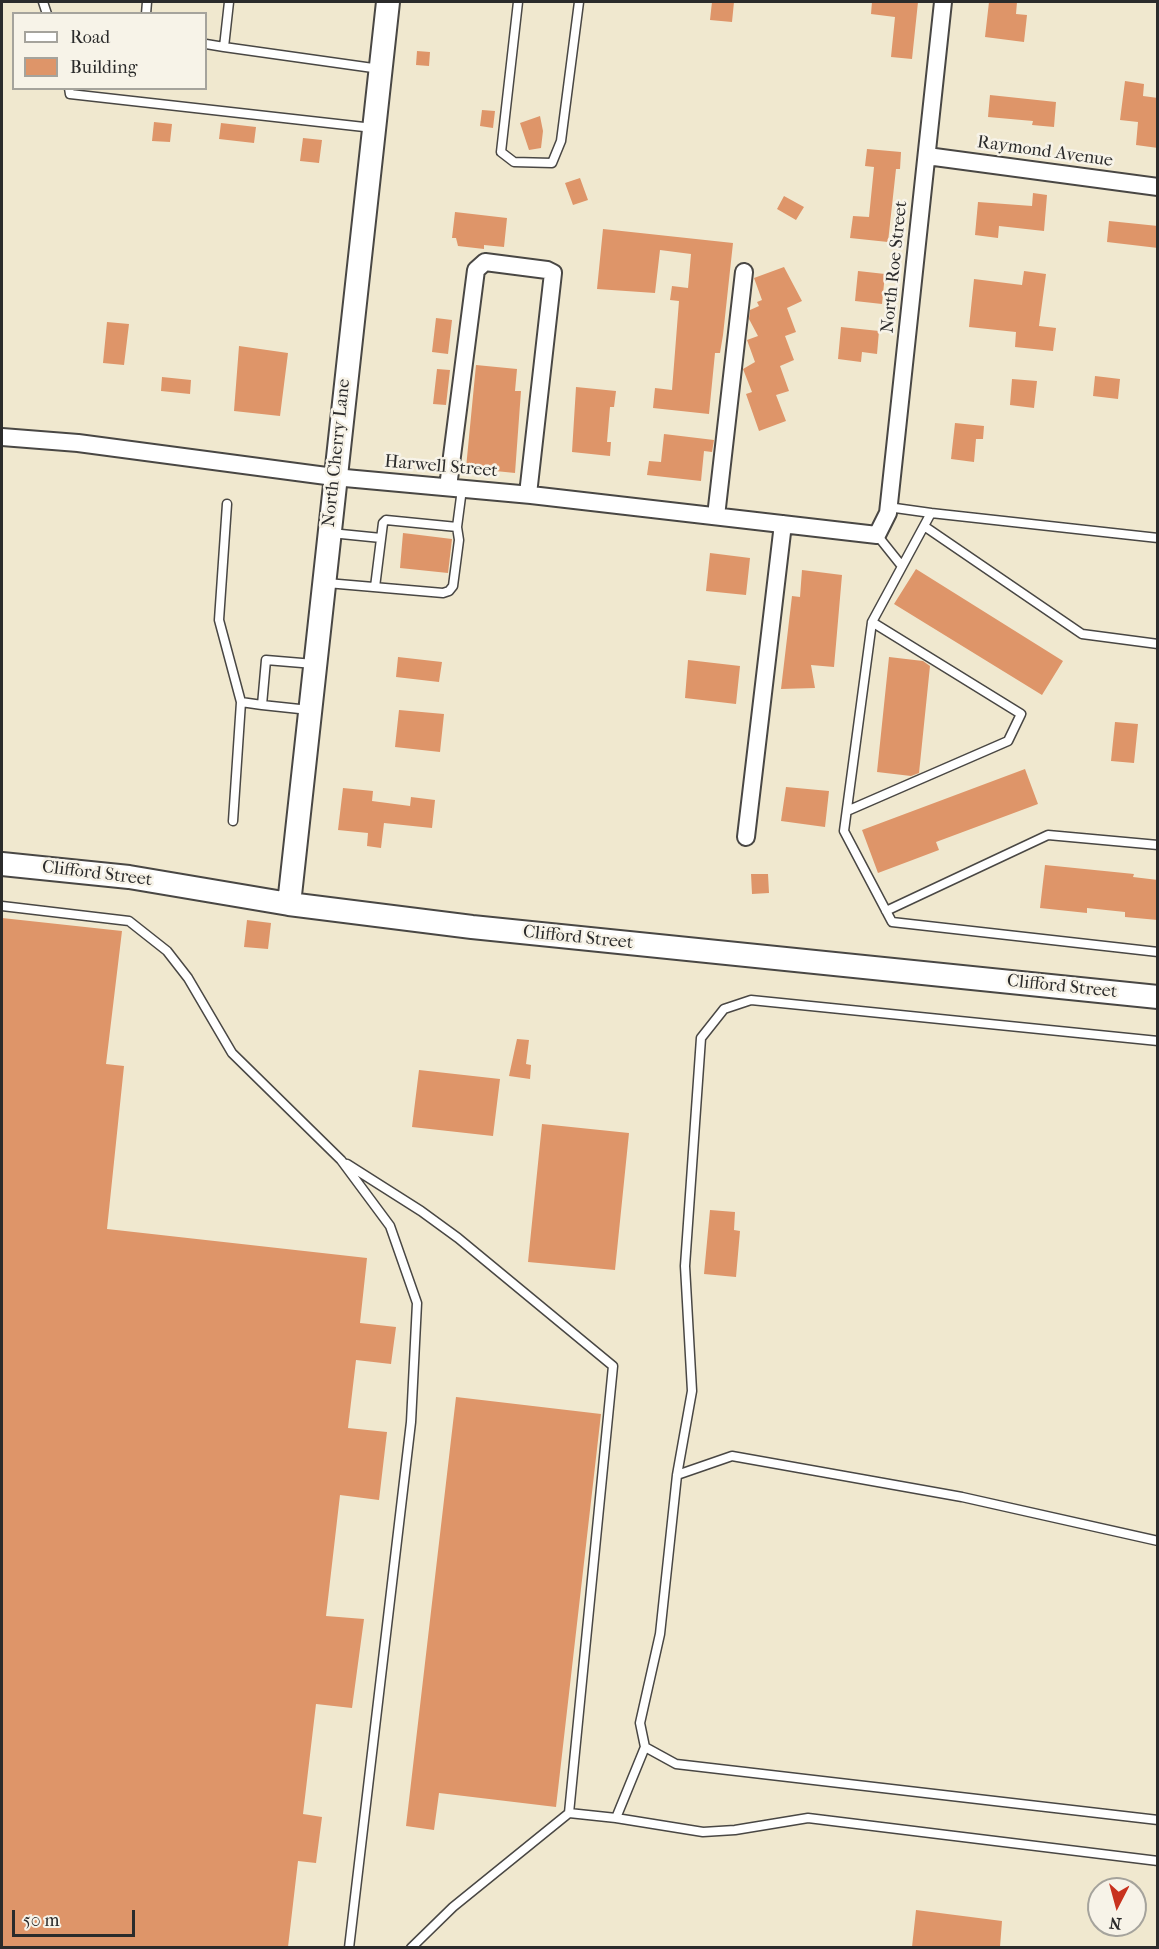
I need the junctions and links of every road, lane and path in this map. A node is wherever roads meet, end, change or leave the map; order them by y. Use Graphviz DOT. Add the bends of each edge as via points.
graph roads {
  1 [pos="229,2"];
  2 [pos="388,2"];
  3 [pos="518,2"];
  4 [pos="579,2"];
  5 [pos="943,2"];
  6 [pos="207,44"];
  7 [pos="224,47"];
  8 [pos="380,69"];
  9 [pos="69,90"];
  10 [pos="373,128"];
  11 [pos="927,156"];
  12 [pos="1158,187"];
  13 [pos="744,272"];
  14 [pos="2,437"];
  15 [pos="334,477"];
  16 [pos="455,488"];
  17 [pos="528,495"];
  18 [pos="226,504"];
  19 [pos="888,507"];
  20 [pos="931,513"];
  21 [pos="716,516"];
  22 [pos="783,524"];
  23 [pos="924,526"];
  24 [pos="457,527"];
  25 [pos="328,533"];
  26 [pos="877,535"];
  27 [pos="381,538"];
  28 [pos="1158,538"];
  29 [pos="901,566"];
  30 [pos="322,583"];
  31 [pos="375,587"];
  32 [pos="872,622"];
  33 [pos="1158,644"];
  34 [pos="314,664"];
  35 [pos="241,702"];
  36 [pos="262,705"];
  37 [pos="309,710"];
  38 [pos="847,811"];
  39 [pos="232,821"];
  40 [pos="746,837"];
  41 [pos="1158,845"];
  42 [pos="2,864"];
  43 [pos="289,904"];
  44 [pos="2,906"];
  45 [pos="886,911"];
  46 [pos="1158,951"];
  47 [pos="1158,997"];
  48 [pos="1158,1041"];
  49 [pos="341,1160"];
  50 [pos="676,1475"];
  51 [pos="1158,1541"];
  52 [pos="645,1747"];
  53 [pos="569,1813"];
  54 [pos="616,1818"];
  55 [pos="1158,1820"];
  56 [pos="1158,1861"];
  57 [pos="349,1947"];
  58 [pos="411,1947"];
  1 -- 7 [label="lane"];
  2 -- 8 [label="main road, North Cherry Lane"];
  3 -- 4 [label="lane" via="501,152 514,162 552,164 561,141"];
  5 -- 11 [label="street, North Roe Street"];
  6 -- 7 [label="lane"];
  7 -- 8 [label="lane"];
  8 -- 10 [label="main road, North Cherry Lane"];
  9 -- 10 [label="lane" via="70,94"];
  10 -- 15 [label="main road, North Cherry Lane"];
  11 -- 12 [label="street, Raymond Avenue"];
  11 -- 19 [label="street, North Roe Street"];
  13 -- 21 [label="street"];
  14 -- 15 [label="street, Harwell Street" via="78,442"];
  15 -- 16 [label="street, Harwell Street"];
  15 -- 25 [label="main road, North Cherry Lane"];
  16 -- 17 [label="street, Harwell Street"];
  16 -- 17 [label="street" via="476,270 485,262 554,273"];
  16 -- 24 [label="lane"];
  17 -- 21 [label="street, Harwell Street"];
  18 -- 35 [label="lane" via="219,620"];
  19 -- 20 [label="lane"];
  19 -- 26 [label="street, North Roe Street"];
  20 -- 23 [label="lane"];
  20 -- 28 [label="lane"];
  21 -- 22 [label="street, Harwell Street"];
  22 -- 26 [label="street, Harwell Street"];
  22 -- 40 [label="street"];
  23 -- 29 [label="lane"];
  23 -- 33 [label="lane" via="1082,634"];
  24 -- 27 [label="lane" via="386,520 382,523"];
  24 -- 31 [label="lane" via="459,540 449,591"];
  25 -- 27 [label="lane"];
  25 -- 30 [label="main road, North Cherry Lane"];
  26 -- 29 [label="lane"];
  27 -- 31 [label="lane"];
  29 -- 32 [label="lane"];
  30 -- 31 [label="lane"];
  30 -- 34 [label="main road, North Cherry Lane"];
  32 -- 38 [label="lane"];
  32 -- 38 [label="lane" via="1021,714 1008,741"];
  34 -- 36 [label="lane" via="266,660"];
  34 -- 37 [label="main road, North Cherry Lane"];
  35 -- 36 [label="lane"];
  35 -- 39 [label="lane"];
  36 -- 37 [label="lane"];
  37 -- 43 [label="main road, North Cherry Lane"];
  38 -- 45 [label="lane" via="844,831"];
  41 -- 45 [label="lane" via="1048,835"];
  42 -- 43 [label="main road, Clifford Street" via="170,883"];
  43 -- 47 [label="main road, Clifford Street"];
  44 -- 49 [label="lane" via="129,921 167,951 188,978 232,1053"];
  45 -- 46 [label="lane" via="892,922"];
  48 -- 50 [label="lane" via="751,1000 724,1010 701,1038 685,1266 692,1390"];
  49 -- 53 [label="lane" via="458,1238 613,1366"];
  49 -- 57 [label="lane" via="390,1226 417,1303 411,1422"];
  50 -- 51 [label="lane" via="732,1456 962,1497"];
  50 -- 52 [label="lane" via="660,1634 640,1723"];
  52 -- 54 [label="lane"];
  52 -- 55 [label="lane" via="676,1764"];
  53 -- 54 [label="lane"];
  53 -- 58 [label="lane"];
  54 -- 56 [label="lane" via="702,1832 808,1818"];
}
